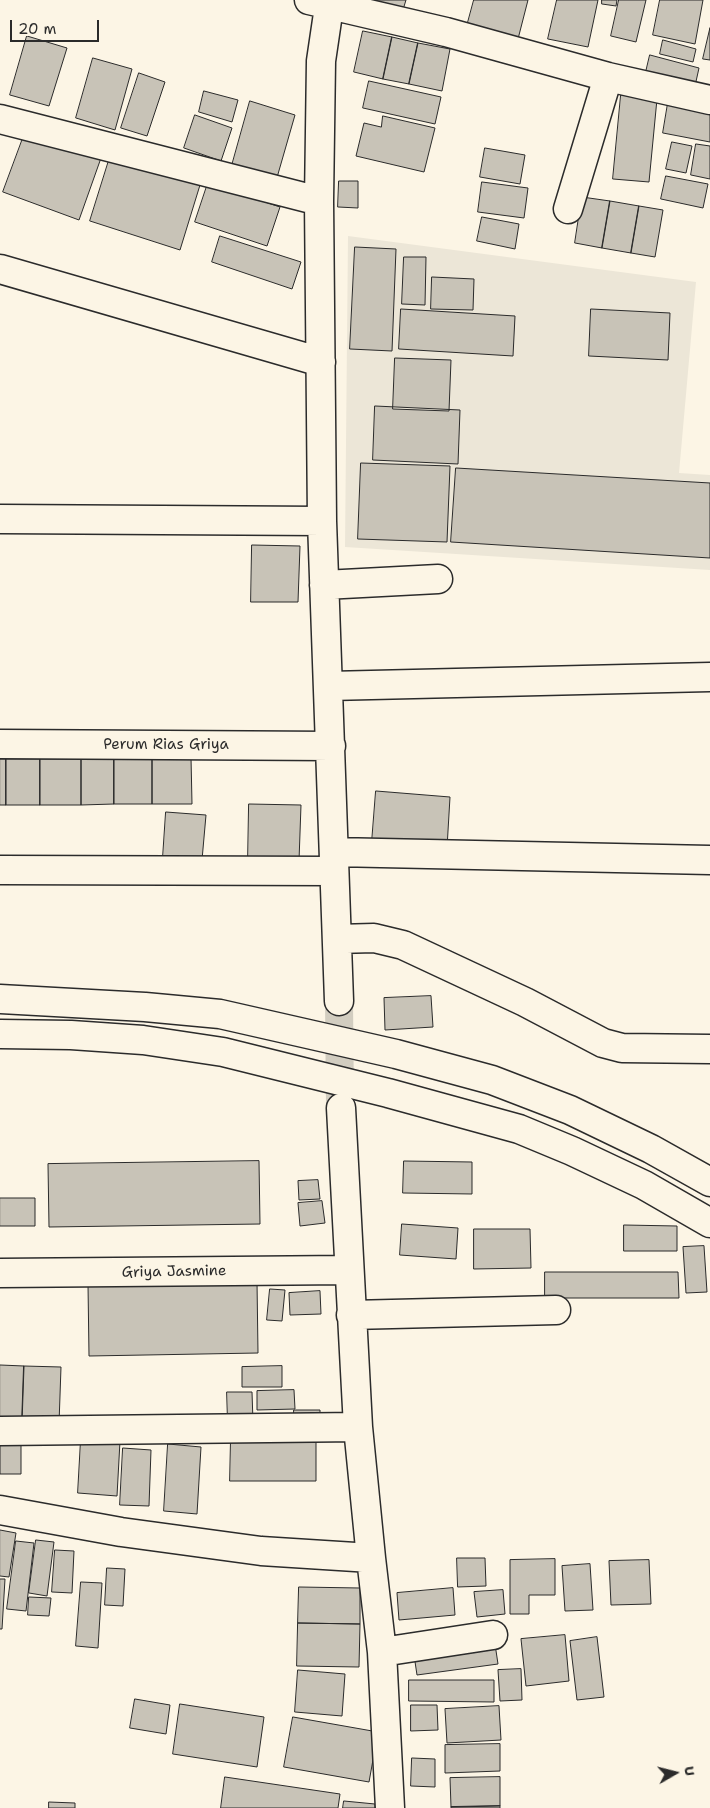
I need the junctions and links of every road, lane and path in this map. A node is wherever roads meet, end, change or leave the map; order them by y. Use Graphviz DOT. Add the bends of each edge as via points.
graph roads {
  1 [pos="322,2"];
  2 [pos="608,77"];
  3 [pos="710,100"];
  4 [pos="0,119"];
  5 [pos="319,200"];
  6 [pos="568,209"];
  7 [pos="0,269"];
  8 [pos="321,362"];
  9 [pos="0,519"];
  10 [pos="322,521"];
  11 [pos="438,579"];
  12 [pos="324,585"];
  13 [pos="710,677"];
  14 [pos="329,686"];
  15 [pos="0,744"];
  16 [pos="331,746"];
  17 [pos="710,860"];
  18 [pos="334,862"];
  19 [pos="0,870"];
  20 [pos="337,939"];
  21 [pos="0,999"];
  22 [pos="339,1001"];
  23 [pos="0,1034"];
  24 [pos="710,1049"];
  25 [pos="340,1108"];
  26 [pos="710,1182"];
  27 [pos="710,1223"];
  28 [pos="348,1270"];
  29 [pos="0,1273"];
  30 [pos="556,1310"];
  31 [pos="351,1315"];
  32 [pos="358,1427"];
  33 [pos="0,1431"];
  34 [pos="0,1510"];
  35 [pos="371,1558"];
  36 [pos="493,1635"];
  37 [pos="382,1652"];
  38 [pos="390,1808"];
  1 -- 2 [label="main road"];
  1 -- 5 [label="main road"];
  2 -- 3 [label="main road"];
  2 -- 6 [label="main road"];
  4 -- 5 [label="main road"];
  5 -- 8 [label="main road"];
  7 -- 8 [label="main road"];
  8 -- 10 [label="main road"];
  9 -- 10 [label="main road"];
  10 -- 12 [label="main road"];
  11 -- 12 [label="main road"];
  12 -- 14 [label="main road"];
  13 -- 14 [label="main road"];
  14 -- 16 [label="main road"];
  15 -- 16 [label="main road, Perum Rias Griya"];
  16 -- 18 [label="main road"];
  17 -- 18 [label="main road"];
  18 -- 19 [label="main road"];
  18 -- 20 [label="main road"];
  20 -- 22 [label="main road"];
  20 -- 24 [label="main road" via="374,938 402,945 525,1002 603,1043 622,1048"];
  21 -- 26 [label="main road" via="220,1014 396,1054 492,1080 570,1110"];
  23 -- 27 [label="main road" via="71,1035 205,1050 388,1093 519,1129 644,1185"];
  25 -- 28 [label="main road"];
  28 -- 29 [label="main road, Griya Jasmine"];
  28 -- 31 [label="main road"];
  30 -- 31 [label="main road"];
  31 -- 32 [label="main road"];
  32 -- 33 [label="main road"];
  32 -- 35 [label="main road"];
  34 -- 35 [label="main road" via="121,1532 261,1551"];
  35 -- 37 [label="main road"];
  36 -- 37 [label="main road"];
  37 -- 38 [label="main road"];
}
